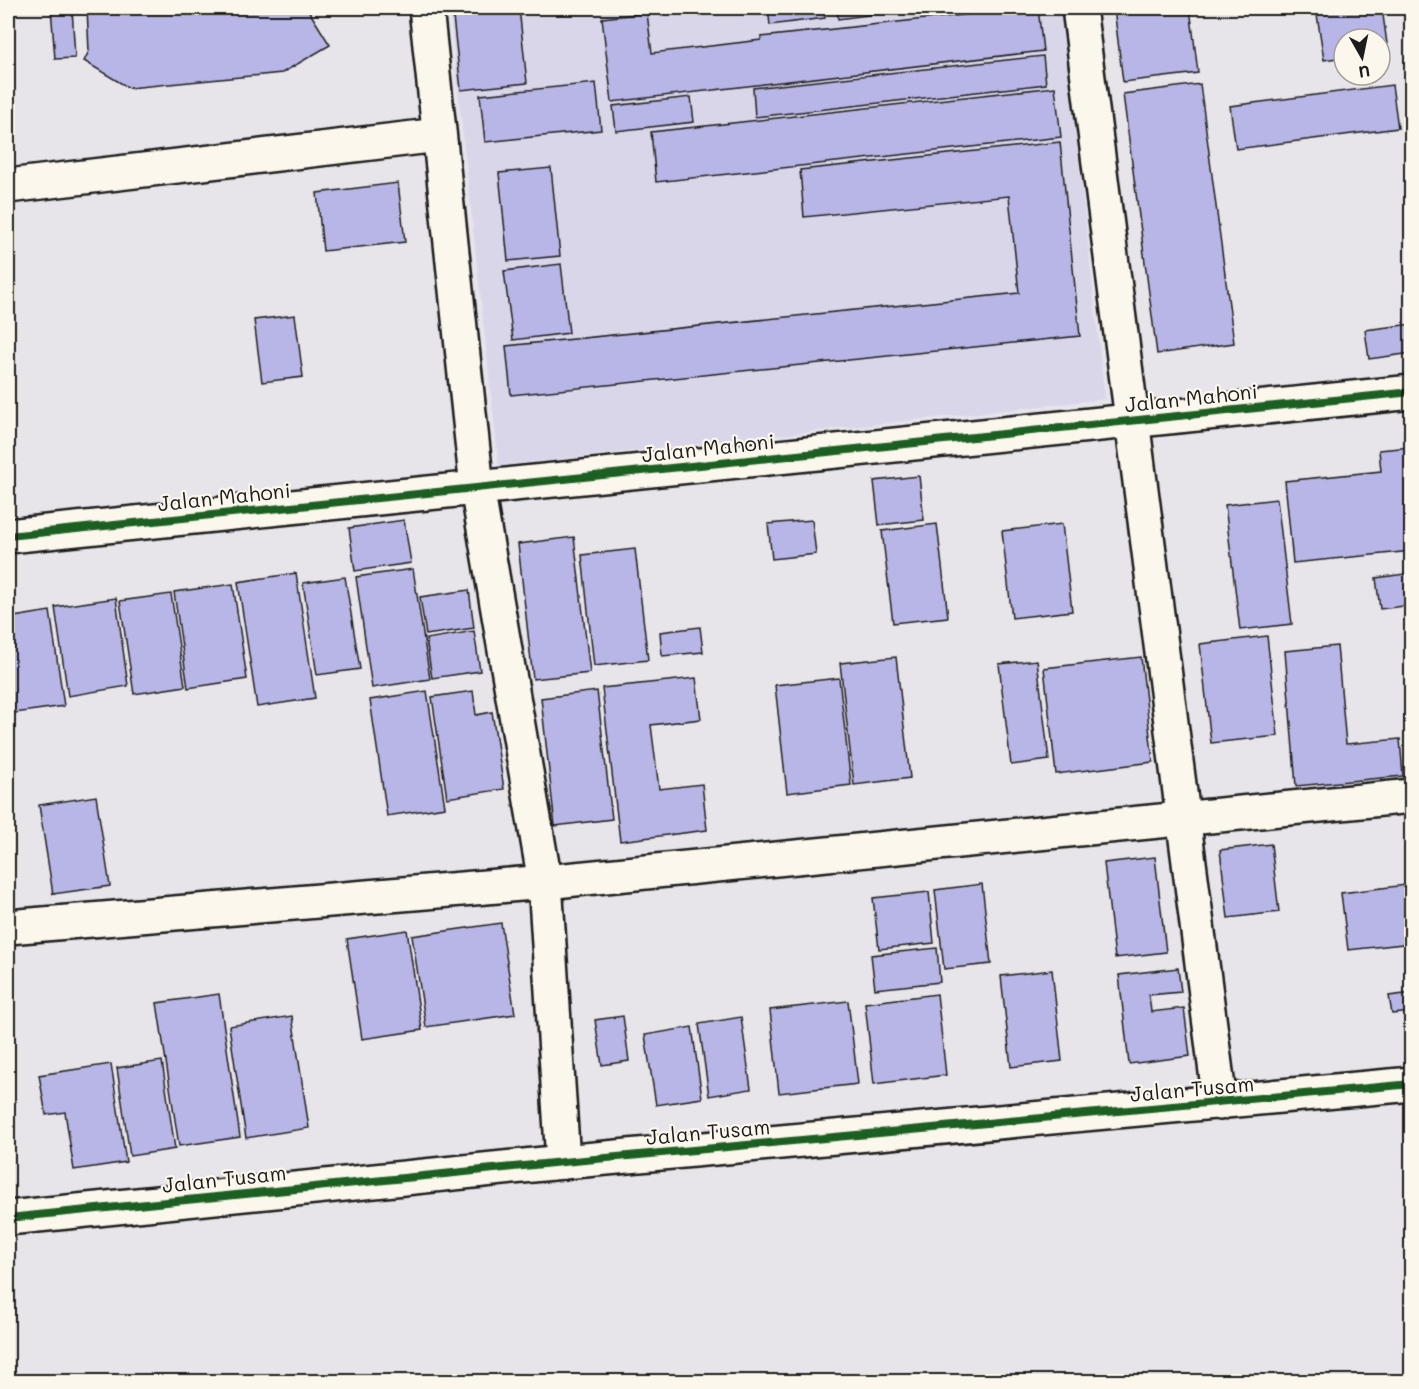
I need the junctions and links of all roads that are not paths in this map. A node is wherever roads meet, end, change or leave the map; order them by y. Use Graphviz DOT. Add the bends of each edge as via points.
graph roads {
  1 [pos="426,8"];
  2 [pos="1079,8"];
  3 [pos="439,135"];
  4 [pos="8,186"];
  5 [pos="1412,392"];
  6 [pos="1132,421"];
  7 [pos="477,488"];
  8 [pos="8,536"];
  9 [pos="1412,796"];
  10 [pos="1184,818"];
  11 [pos="545,882"];
  12 [pos="8,927"];
  13 [pos="1412,1084"];
  14 [pos="1220,1103"];
  15 [pos="563,1162"];
  16 [pos="8,1218"];
  1 -- 3 [label="street"];
  2 -- 6 [label="street"];
  3 -- 4 [label="street"];
  3 -- 7 [label="street"];
  5 -- 6 [label="street, Jalan Mahoni"];
  6 -- 7 [label="street, Jalan Mahoni"];
  6 -- 10 [label="street"];
  7 -- 8 [label="street, Jalan Mahoni"];
  7 -- 11 [label="street"];
  9 -- 10 [label="street"];
  10 -- 11 [label="street"];
  10 -- 14 [label="street"];
  11 -- 12 [label="street"];
  11 -- 15 [label="street"];
  13 -- 14 [label="street, Jalan Tusam"];
  14 -- 15 [label="street, Jalan Tusam"];
  15 -- 16 [label="street, Jalan Tusam"];
}
